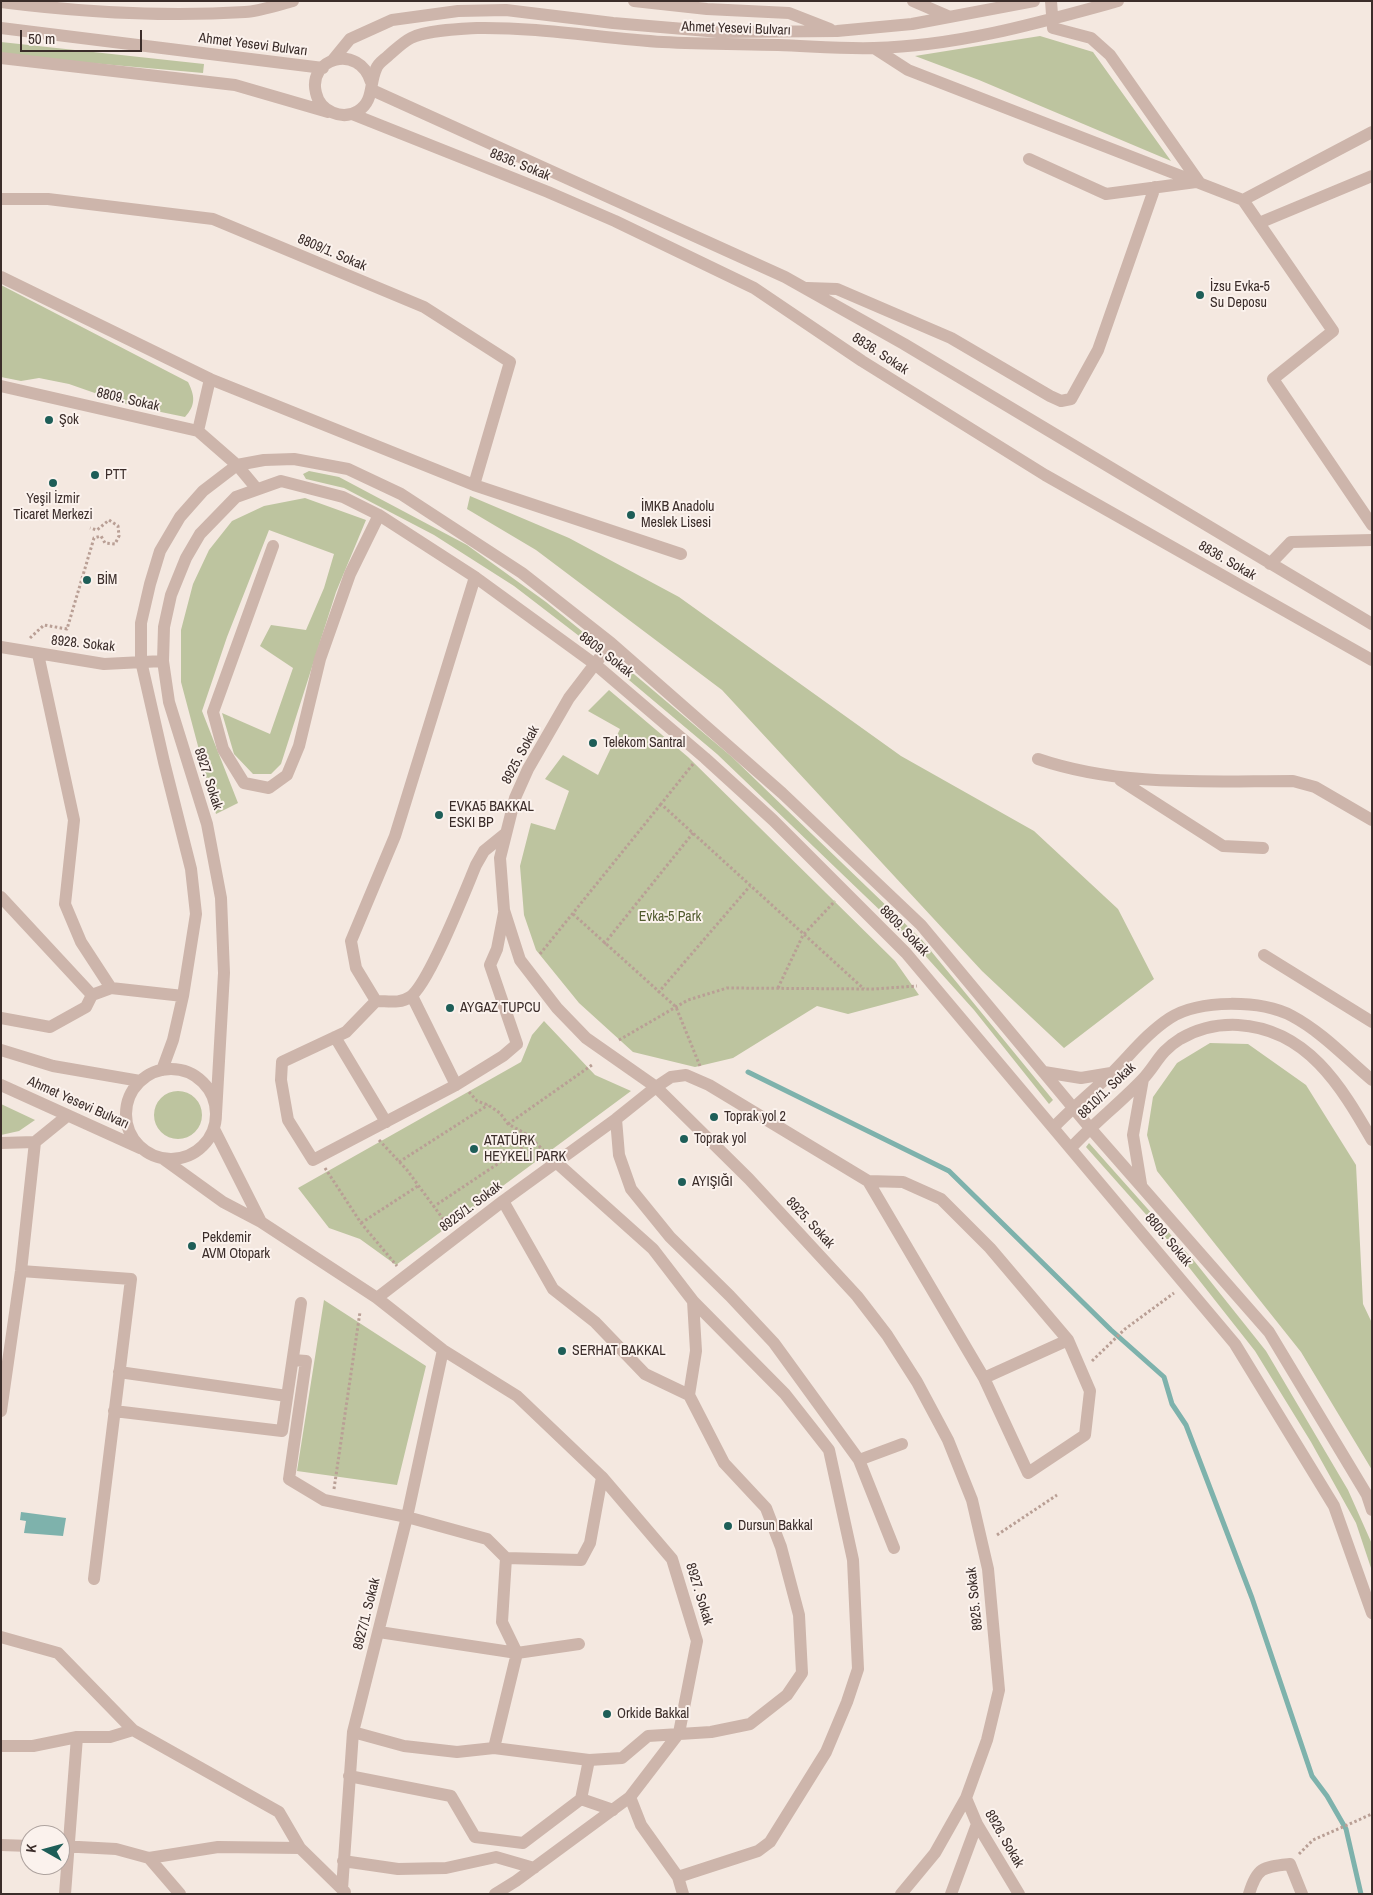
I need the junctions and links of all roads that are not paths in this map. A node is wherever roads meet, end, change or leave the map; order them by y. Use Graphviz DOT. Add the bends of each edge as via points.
graph roads {
  1 [pos="293,1"];
  2 [pos="634,1"];
  3 [pos="913,1"];
  4 [pos="1034,1"];
  5 [pos="1051,1"];
  6 [pos="1118,1"];
  7 [pos="1,2"];
  8 [pos="951,17"];
  9 [pos="1053,18"];
  10 [pos="1,28"];
  11 [pos="836,31"];
  12 [pos="874,48"];
  13 [pos="1,58"];
  14 [pos="327,65"];
  15 [pos="371,86"];
  16 [pos="334,114"];
  17 [pos="352,114"];
  18 [pos="1372,132"];
  19 [pos="1029,159"];
  20 [pos="1372,176"];
  21 [pos="1199,182"];
  22 [pos="1155,187"];
  23 [pos="1,199"];
  24 [pos="1243,200"];
  25 [pos="1259,223"];
  26 [pos="1,277"];
  27 [pos="804,287"];
  28 [pos="210,379"];
  29 [pos="1,386"];
  30 [pos="198,431"];
  31 [pos="237,465"];
  32 [pos="474,486"];
  33 [pos="256,489"];
  34 [pos="379,515"];
  35 [pos="1372,525"];
  36 [pos="1372,540"];
  37 [pos="273,546"];
  38 [pos="681,554"];
  39 [pos="1270,564"];
  40 [pos="475,577"];
  41 [pos="1372,624"];
  42 [pos="612,643"];
  43 [pos="1,647"];
  44 [pos="31,652"];
  45 [pos="1372,660"];
  46 [pos="141,661"];
  47 [pos="163,661"];
  48 [pos="596,665"];
  49 [pos="1038,759"];
  50 [pos="1116,777"];
  51 [pos="1372,820"];
  52 [pos="505,834"];
  53 [pos="1263,848"];
  54 [pos="1,897"];
  55 [pos="504,910"];
  56 [pos="1264,955"];
  57 [pos="111,988"];
  58 [pos="92,995"];
  59 [pos="184,996"];
  60 [pos="412,996"];
  61 [pos="376,1001"];
  62 [pos="1,1018"];
  63 [pos="1372,1022"];
  64 [pos="334,1037"];
  65 [pos="1,1050"];
  66 [pos="162,1070"];
  67 [pos="1044,1072"];
  68 [pos="1111,1073"];
  69 [pos="1143,1079"];
  70 [pos="1372,1080"];
  71 [pos="140,1081"];
  72 [pos="1,1085"];
  73 [pos="461,1087"];
  74 [pos="656,1087"];
  75 [pos="1072,1108"];
  76 [pos="216,1114"];
  77 [pos="67,1116"];
  78 [pos="616,1119"];
  79 [pos="386,1122"];
  80 [pos="1054,1128"];
  81 [pos="1090,1128"];
  82 [pos="214,1129"];
  83 [pos="1372,1140"];
  84 [pos="35,1142"];
  85 [pos="1,1143"];
  86 [pos="142,1148"];
  87 [pos="1071,1148"];
  88 [pos="162,1158"];
  89 [pos="553,1160"];
  90 [pos="868,1181"];
  91 [pos="1142,1186"];
  92 [pos="503,1201"];
  93 [pos="261,1222"];
  94 [pos="21,1271"];
  95 [pos="377,1298"];
  96 [pos="693,1301"];
  97 [pos="301,1303"];
  98 [pos="1068,1340"];
  99 [pos="443,1350"];
  100 [pos="293,1360"];
  101 [pos="119,1372"];
  102 [pos="984,1378"];
  103 [pos="3,1391"];
  104 [pos="689,1395"];
  105 [pos="288,1396"];
  106 [pos="1,1411"];
  107 [pos="114,1411"];
  108 [pos="902,1444"];
  109 [pos="860,1460"];
  110 [pos="602,1477"];
  111 [pos="1372,1510"];
  112 [pos="406,1518"];
  113 [pos="894,1548"];
  114 [pos="506,1558"];
  115 [pos="94,1579"];
  116 [pos="1372,1613"];
  117 [pos="378,1632"];
  118 [pos="1,1637"];
  119 [pos="579,1644"];
  120 [pos="517,1653"];
  121 [pos="134,1730"];
  122 [pos="353,1732"];
  123 [pos="679,1733"];
  124 [pos="77,1737"];
  125 [pos="1,1746"];
  126 [pos="494,1748"];
  127 [pos="589,1760"];
  128 [pos="349,1776"];
  129 [pos="630,1797"];
  130 [pos="966,1798"];
  131 [pos="581,1799"];
  132 [pos="613,1810"];
  133 [pos="976,1824"];
  134 [pos="67,1825"];
  135 [pos="1,1845"];
  136 [pos="20,1846"];
  137 [pos="70,1846"];
  138 [pos="300,1848"];
  139 [pos="148,1858"];
  140 [pos="344,1861"];
  141 [pos="534,1868"];
  142 [pos="65,1875"];
  143 [pos="678,1877"];
  144 [pos="344,1891"];
  145 [pos="65,1894"];
  146 [pos="180,1894"];
  147 [pos="495,1894"];
  148 [pos="683,1894"];
  149 [pos="901,1894"];
  150 [pos="951,1894"];
  151 [pos="1019,1894"];
  152 [pos="1249,1894"];
  153 [pos="1302,1894"];
  1 -- 7 [label="street" via="247,12 161,13"];
  2 -- 11 [label="street" via="789,13"];
  3 -- 8 [label="street"];
  4 -- 8 [label="street"];
  5 -- 9 [label="street"];
  6 -- 9 [label="street, Ahmet Yesevi Bulvarı"];
  8 -- 11 [label="street"];
  9 -- 12 [label="street, Ahmet Yesevi Bulvarı" via="984,36"];
  9 -- 21 [label="street" via="1053,28 1091,38 1110,55"];
  10 -- 14 [label="street, Ahmet Yesevi Bulvarı"];
  11 -- 14 [label="street" via="720,32 506,10 458,12 392,20 350,39"];
  12 -- 15 [label="street, Ahmet Yesevi Bulvarı" via="665,42 513,27 456,29 413,37 377,66"];
  12 -- 21 [label="street" via="908,70"];
  13 -- 16 [label="street" via="235,85"];
  14 -- 15 [label="street" via="349,59 357,62 364,67"];
  14 -- 16 [label="street" via="316,83 316,92 325,109"];
  15 -- 17 [label="street" via="366,105"];
  15 -- 27 [label="street" via="580,186"];
  16 -- 17 [label="street"];
  17 -- 45 [label="street, 8836. Sokak" via="548,192 754,288 862,361 1045,475"];
  18 -- 24 [label="street"];
  19 -- 22 [label="street" via="1106,194"];
  20 -- 25 [label="street"];
  21 -- 22 [label="street"];
  21 -- 24 [label="street"];
  22 -- 27 [label="street" via="1098,350 1071,399 1062,401 1050,396 951,338 836,289"];
  23 -- 32 [label="street, 8809/1. Sokak" via="48,199 213,219 424,307 510,362"];
  24 -- 25 [label="street"];
  25 -- 35 [label="street" via="1333,332 1273,379"];
  26 -- 28 [label="street"];
  27 -- 39 [label="street"];
  28 -- 30 [label="street"];
  28 -- 32 [label="street"];
  29 -- 30 [label="street, 8809. Sokak"];
  30 -- 31 [label="street, 8809. Sokak"];
  31 -- 33 [label="street, 8809. Sokak"];
  31 -- 42 [label="street, 8809. Sokak" via="264,460 294,460 348,469 392,490 522,572"];
  31 -- 46 [label="street" via="203,491 180,517 160,551 142,623"];
  32 -- 38 [label="street"];
  33 -- 34 [label="street, 8809. Sokak" via="281,481 343,497"];
  33 -- 47 [label="street, 8927. Sokak" via="236,497 218,512 186,558 171,596 164,627"];
  34 -- 37 [label="street" via="350,574 320,659 299,746 287,775 269,788 244,783 224,749 213,712"];
  34 -- 40 [label="street, 8809. Sokak"];
  36 -- 39 [label="street, 8836. Sokak" via="1291,542"];
  39 -- 41 [label="street"];
  40 -- 48 [label="street, 8809. Sokak"];
  40 -- 61 [label="street" via="395,836 352,941 356,968"];
  42 -- 48 [label="street, 8925. Sokak"];
  42 -- 67 [label="street, 8809. Sokak" via="782,794 921,925"];
  43 -- 44 [label="street, 8928. Sokak"];
  44 -- 46 [label="street, 8928. Sokak" via="104,664"];
  44 -- 57 [label="street" via="74,820 65,904 80,942"];
  46 -- 47 [label="street, 8928. Sokak"];
  46 -- 59 [label="street" via="191,868 196,914"];
  47 -- 76 [label="street, 8927. Sokak" via="169,702 207,824 221,898 224,973"];
  48 -- 52 [label="street, 8925. Sokak" via="569,698 528,769 515,798"];
  48 -- 80 [label="street, 8809. Sokak" via="773,820 906,953"];
  49 -- 50 [label="street" via="1071,770"];
  50 -- 51 [label="street" via="1150,782 1293,781 1315,787"];
  50 -- 53 [label="street" via="1223,846"];
  52 -- 55 [label="street, 8925. Sokak" via="500,858"];
  52 -- 60 [label="street" via="484,852 476,865 433,965"];
  54 -- 58 [label="street"];
  55 -- 73 [label="street" via="498,949 490,965 517,1044"];
  55 -- 74 [label="street, 8925. Sokak" via="520,960 557,1008 586,1038"];
  56 -- 63 [label="street"];
  57 -- 58 [label="street"];
  57 -- 59 [label="street"];
  58 -- 62 [label="street" via="86,1007 50,1027"];
  59 -- 66 [label="street"];
  60 -- 61 [label="street" via="401,1002"];
  60 -- 73 [label="street"];
  61 -- 64 [label="street" via="346,1032"];
  64 -- 79 [label="street"];
  64 -- 79 [label="street" via="282,1062 281,1080 288,1120 313,1160"];
  65 -- 71 [label="street, Ahmet Yesevi Bulvarı" via="53,1066"];
  66 -- 71 [label="street"];
  66 -- 76 [label="street" via="183,1070 197,1076 211,1093"];
  67 -- 68 [label="street" via="1080,1078"];
  67 -- 75 [label="street, 8809. Sokak"];
  68 -- 70 [label="street, 8810/1. Sokak" via="1147,1035 1172,1017 1198,1008 1234,1004 1264,1006 1290,1015 1311,1028"];
  68 -- 75 [label="street, 8810/1. Sokak"];
  69 -- 81 [label="street, 8810/1. Sokak"];
  69 -- 83 [label="street, 8810/1. Sokak" via="1161,1053 1198,1030 1221,1024 1256,1026 1295,1042 1314,1059 1338,1084"];
  69 -- 91 [label="street" via="1133,1135"];
  71 -- 86 [label="street" via="126,1107 132,1137"];
  72 -- 77 [label="street, Ahmet Yesevi Bulvarı"];
  73 -- 79 [label="street"];
  74 -- 78 [label="street, 8925/1. Sokak"];
  74 -- 90 [label="street, 8925/1. Sokak" via="671,1077 686,1075 709,1085"];
  74 -- 130 [label="street, 8925. Sokak" via="749,1179 857,1296 887,1334 948,1440 972,1500 988,1569 999,1690 988,1740"];
  75 -- 80 [label="street, 8810/1. Sokak"];
  75 -- 81 [label="street, 8809. Sokak"];
  76 -- 82 [label="street"];
  77 -- 84 [label="street"];
  77 -- 86 [label="street, Ahmet Yesevi Bulvarı"];
  78 -- 89 [label="street, 8925/1. Sokak"];
  78 -- 109 [label="street" via="619,1155 631,1189 670,1237 774,1343"];
  80 -- 87 [label="street, 8809. Sokak"];
  81 -- 87 [label="street, 8810/1. Sokak"];
  81 -- 91 [label="street, 8809. Sokak"];
  82 -- 88 [label="street" via="196,1152 183,1158"];
  82 -- 93 [label="street"];
  84 -- 85 [label="street"];
  84 -- 94 [label="street"];
  86 -- 88 [label="street"];
  87 -- 116 [label="street, 8809. Sokak" via="1235,1344 1334,1506"];
  88 -- 93 [label="street, 8927. Sokak" via="223,1202"];
  89 -- 92 [label="street, 8925/1. Sokak"];
  89 -- 96 [label="street" via="653,1249"];
  90 -- 98 [label="street" via="903,1182 941,1199 990,1248"];
  90 -- 102 [label="street"];
  91 -- 111 [label="street, 8809. Sokak" via="1268,1332 1367,1495"];
  92 -- 95 [label="street, 8925/1. Sokak"];
  92 -- 104 [label="street" via="553,1289 595,1322 645,1374"];
  93 -- 95 [label="street, 8927. Sokak"];
  94 -- 101 [label="street" via="131,1279"];
  94 -- 103 [label="street"];
  95 -- 99 [label="street, 8927. Sokak"];
  96 -- 104 [label="street" via="696,1350"];
  96 -- 143 [label="street" via="785,1394 828,1450 853,1560 858,1669 826,1752 770,1842 758,1851"];
  97 -- 100 [label="street"];
  98 -- 102 [label="street"];
  98 -- 102 [label="street" via="1090,1391 1085,1436 1028,1473"];
  99 -- 110 [label="street, 8927. Sokak" via="517,1396"];
  99 -- 112 [label="street, 8927/1. Sokak"];
  100 -- 105 [label="street"];
  100 -- 112 [label="street" via="306,1361 288,1479 324,1500"];
  101 -- 105 [label="street"];
  101 -- 107 [label="street"];
  103 -- 106 [label="street"];
  104 -- 123 [label="street" via="724,1463 766,1508 781,1547 799,1615 802,1673 787,1695 750,1724 711,1732"];
  105 -- 107 [label="street" via="282,1430"];
  107 -- 115 [label="street"];
  108 -- 109 [label="street"];
  109 -- 113 [label="street"];
  110 -- 114 [label="street" via="590,1543 581,1560"];
  110 -- 123 [label="street, 8927. Sokak" via="672,1559 697,1641"];
  112 -- 114 [label="street" via="488,1539"];
  112 -- 117 [label="street, 8927/1. Sokak"];
  114 -- 120 [label="street" via="502,1622"];
  117 -- 120 [label="street"];
  117 -- 122 [label="street, 8927/1. Sokak"];
  118 -- 121 [label="street" via="58,1653"];
  119 -- 120 [label="street"];
  120 -- 126 [label="street"];
  121 -- 124 [label="street" via="110,1737"];
  121 -- 138 [label="street" via="280,1812"];
  122 -- 126 [label="street" via="404,1746 456,1752"];
  122 -- 128 [label="street, 8927/1. Sokak"];
  123 -- 127 [label="street" via="648,1736 622,1758"];
  123 -- 129 [label="street, 8927. Sokak"];
  124 -- 125 [label="street" via="33,1746"];
  124 -- 134 [label="street"];
  126 -- 127 [label="street"];
  127 -- 131 [label="street"];
  128 -- 131 [label="street" via="451,1796 475,1837 523,1842"];
  128 -- 140 [label="street, 8927/1. Sokak"];
  129 -- 132 [label="street, 8927. Sokak"];
  129 -- 143 [label="street" via="641,1825"];
  130 -- 133 [label="street, 8926. Sokak"];
  130 -- 149 [label="street, 8925. Sokak" via="935,1853"];
  131 -- 132 [label="street"];
  132 -- 141 [label="street, 8927. Sokak"];
  133 -- 150 [label="street"];
  133 -- 151 [label="street, 8926. Sokak"];
  135 -- 136 [label="street"];
  137 -- 139 [label="street" via="116,1849"];
  138 -- 139 [label="street" via="218,1847"];
  138 -- 144 [label="street"];
  139 -- 146 [label="street"];
  140 -- 141 [label="street" via="398,1869 446,1868 496,1856"];
  140 -- 144 [label="street, 8927/1. Sokak"];
  141 -- 147 [label="street, 8927. Sokak"];
  142 -- 145 [label="street"];
  143 -- 148 [label="street"];
  152 -- 153 [label="street" via="1254,1875 1266,1867 1290,1864"];
}
